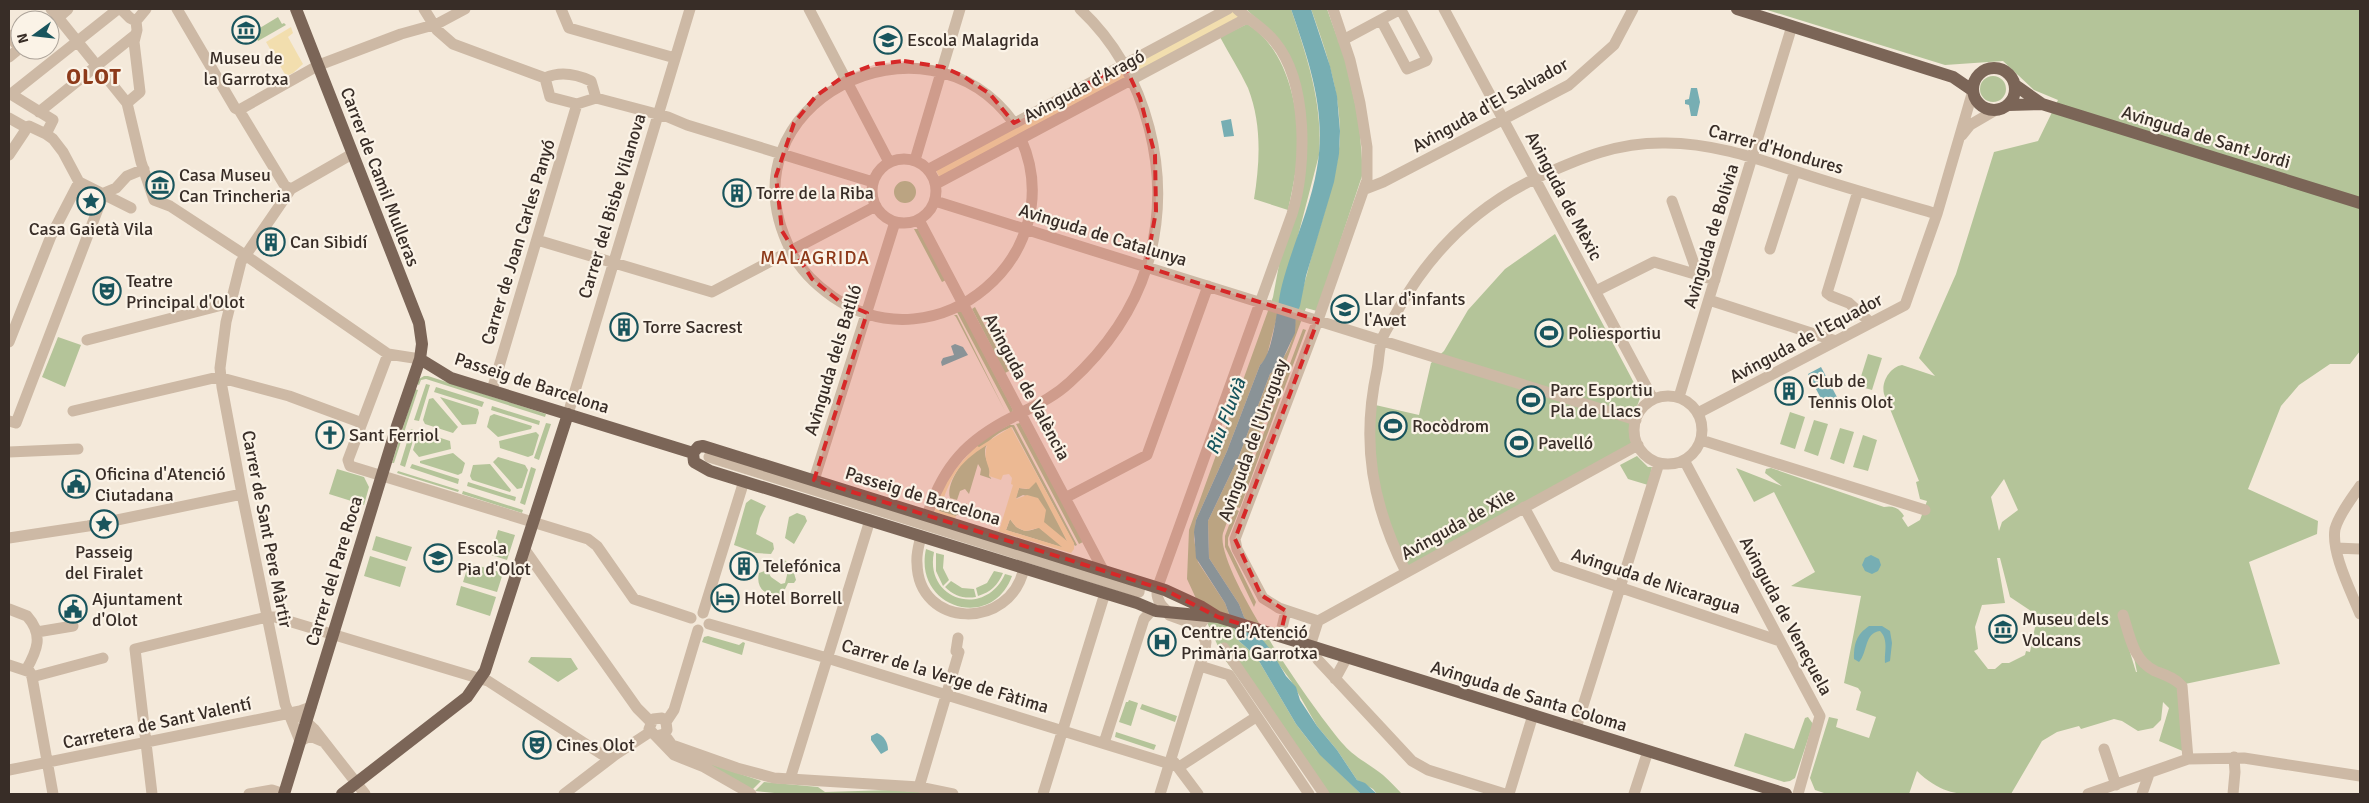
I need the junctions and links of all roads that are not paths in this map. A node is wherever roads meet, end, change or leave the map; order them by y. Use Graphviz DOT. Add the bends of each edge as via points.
graph roads {
  1 [pos="120,9"];
  2 [pos="146,9"];
  3 [pos="176,9"];
  4 [pos="296,9"];
  5 [pos="424,9"];
  6 [pos="465,9"];
  7 [pos="561,9"];
  8 [pos="690,9"];
  9 [pos="809,9"];
  10 [pos="960,9"];
  11 [pos="1080,9"];
  12 [pos="1228,9"];
  13 [pos="1237,9"];
  14 [pos="1333,9"];
  15 [pos="1444,9"];
  16 [pos="1633,9"];
  17 [pos="1737,9"];
  18 [pos="60,18"];
  19 [pos="1247,18"];
  20 [pos="1381,20"];
  21 [pos="134,21"];
  22 [pos="433,25"];
  23 [pos="1792,26"];
  24 [pos="135,35"];
  25 [pos="1343,40"];
  26 [pos="78,41"];
  27 [pos="675,58"];
  28 [pos="1124,64"];
  29 [pos="97,65"];
  30 [pos="319,66"];
  31 [pos="943,67"];
  32 [pos="1978,74"];
  33 [pos="844,76"];
  34 [pos="1953,77"];
  35 [pos="545,78"];
  36 [pos="1132,80"];
  37 [pos="2015,85"];
  38 [pos="1972,92"];
  39 [pos="10,93"];
  40 [pos="596,98"];
  41 [pos="127,103"];
  42 [pos="577,104"];
  43 [pos="2042,104"];
  44 [pos="2008,105"];
  45 [pos="239,110"];
  46 [pos="1994,111"];
  47 [pos="39,112"];
  48 [pos="658,114"];
  49 [pos="9,118"];
  50 [pos="1503,119"];
  51 [pos="1014,124"];
  52 [pos="25,128"];
  53 [pos="45,133"];
  54 [pos="1961,136"];
  55 [pos="1021,139"];
  56 [pos="781,153"];
  57 [pos="352,154"];
  58 [pos="9,155"];
  59 [pos="1753,158"];
  60 [pos="915,160"];
  61 [pos="889,162"];
  62 [pos="144,169"];
  63 [pos="929,169"];
  64 [pos="1795,171"];
  65 [pos="1535,177"];
  66 [pos="79,182"];
  67 [pos="873,182"];
  68 [pos="936,184"];
  69 [pos="291,188"];
  70 [pos="1365,189"];
  71 [pos="1858,191"];
  72 [pos="104,193"];
  73 [pos="935,201"];
  74 [pos="1672,201"];
  75 [pos="2360,203"];
  76 [pos="876,206"];
  77 [pos="131,208"];
  78 [pos="1937,214"];
  79 [pos="919,220"];
  80 [pos="895,222"];
  81 [pos="1027,230"];
  82 [pos="537,240"];
  83 [pos="1770,249"];
  84 [pos="791,252"];
  85 [pos="245,256"];
  86 [pos="614,263"];
  87 [pos="1146,267"];
  88 [pos="1698,275"];
  89 [pos="1715,280"];
  90 [pos="1208,286"];
  91 [pos="1596,291"];
  92 [pos="1709,300"];
  93 [pos="230,303"];
  94 [pos="1262,303"];
  95 [pos="964,304"];
  96 [pos="866,313"];
  97 [pos="1313,318"];
  98 [pos="1871,323"];
  99 [pos="87,340"];
  100 [pos="1381,341"];
  101 [pos="9,342"];
  102 [pos="1836,342"];
  103 [pos="388,354"];
  104 [pos="420,359"];
  105 [pos="221,378"];
  106 [pos="492,390"];
  107 [pos="1678,398"];
  108 [pos="1654,399"];
  109 [pos="73,411"];
  110 [pos="1021,413"];
  111 [pos="1698,413"];
  112 [pos="568,414"];
  113 [pos="1636,420"];
  114 [pos="9,421"];
  115 [pos="362,423"];
  116 [pos="1701,440"];
  117 [pos="1638,446"];
  118 [pos="78,449"];
  119 [pos="9,452"];
  120 [pos="693,454"];
  121 [pos="709,457"];
  122 [pos="1684,460"];
  123 [pos="1659,463"];
  124 [pos="382,474"];
  125 [pos="814,480"];
  126 [pos="744,481"];
  127 [pos="2360,486"];
  128 [pos="242,494"];
  129 [pos="1065,498"];
  130 [pos="1524,507"];
  131 [pos="1925,510"];
  132 [pos="927,516"];
  133 [pos="870,520"];
  134 [pos="534,522"];
  135 [pos="922,536"];
  136 [pos="9,538"];
  137 [pos="2336,548"];
  138 [pos="2360,549"];
  139 [pos="525,550"];
  140 [pos="1024,568"];
  141 [pos="1103,570"];
  142 [pos="1406,572"];
  143 [pos="1148,586"];
  144 [pos="1620,587"];
  145 [pos="1105,593"];
  146 [pos="1137,603"];
  147 [pos="9,609"];
  148 [pos="1154,610"];
  149 [pos="1286,611"];
  150 [pos="703,613"];
  151 [pos="2360,614"];
  152 [pos="1171,615"];
  153 [pos="2123,615"];
  154 [pos="267,617"];
  155 [pos="1212,617"];
  156 [pos="692,618"];
  157 [pos="1318,621"];
  158 [pos="709,624"];
  159 [pos="73,626"];
  160 [pos="698,630"];
  161 [pos="1199,631"];
  162 [pos="37,632"];
  163 [pos="333,634"];
  164 [pos="1280,636"];
  165 [pos="958,638"];
  166 [pos="1780,641"];
  167 [pos="1310,646"];
  168 [pos="1224,648"];
  169 [pos="103,658"];
  170 [pos="827,658"];
  171 [pos="1348,658"];
  172 [pos="9,665"];
  173 [pos="1200,666"];
  174 [pos="29,673"];
  175 [pos="480,679"];
  176 [pos="1336,679"];
  177 [pos="946,695"];
  178 [pos="311,706"];
  179 [pos="290,714"];
  180 [pos="1533,715"];
  181 [pos="1256,717"];
  182 [pos="306,721"];
  183 [pos="1576,728"];
  184 [pos="1064,730"];
  185 [pos="655,731"];
  186 [pos="300,742"];
  187 [pos="324,742"];
  188 [pos="146,743"];
  189 [pos="1104,743"];
  190 [pos="2104,749"];
  191 [pos="1648,751"];
  192 [pos="2234,757"];
  193 [pos="609,759"];
  194 [pos="2188,759"];
  195 [pos="47,763"];
  196 [pos="1174,763"];
  197 [pos="9,770"];
  198 [pos="2149,774"];
  199 [pos="2360,776"];
  200 [pos="790,779"];
  201 [pos="357,783"];
  202 [pos="2116,785"];
  203 [pos="919,787"];
  204 [pos="53,794"];
  205 [pos="152,794"];
  206 [pos="249,794"];
  207 [pos="284,794"];
  208 [pos="342,794"];
  209 [pos="365,794"];
  210 [pos="564,794"];
  211 [pos="748,794"];
  212 [pos="753,794"];
  213 [pos="953,794"];
  214 [pos="1043,794"];
  215 [pos="1160,794"];
  216 [pos="1198,794"];
  217 [pos="1309,794"];
  218 [pos="1324,794"];
  219 [pos="1507,794"];
  220 [pos="1634,794"];
  221 [pos="1786,794"];
  222 [pos="1798,794"];
  223 [pos="2088,794"];
  224 [pos="2142,794"];
  225 [pos="2233,794"];
  1 -- 21 [label="street"];
  1 -- 26 [label="street"];
  2 -- 21 [label="street"];
  3 -- 45 [label="street"];
  4 -- 30 [label="main road, Carrer de Camil Mulleras"];
  5 -- 22 [label="street"];
  6 -- 22 [label="street"];
  7 -- 27 [label="street" via="569,28"];
  8 -- 27 [label="street, Carrer del Bisbe Vilanova"];
  9 -- 33 [label="street"];
  10 -- 31 [label="street"];
  11 -- 28 [label="street"];
  12 -- 28 [label="street, Avinguda d'Aragó"];
  13 -- 19 [label="street"];
  14 -- 25 [label="street, Avinguda de l'Uruguay"];
  15 -- 50 [label="street, Avinguda de Mèxic"];
  16 -- 50 [label="street, Avinguda d'El Salvador" via="1614,45 1569,85"];
  17 -- 23 [label="main road"];
  18 -- 26 [label="street"];
  19 -- 36 [label="street, Avinguda d'Aragó"];
  19 -- 94 [label="street" via="1281,51 1297,96 1301,123 1297,199"];
  20 -- 20 [label="street" via="1402,11 1426,61 1407,69"];
  20 -- 25 [label="street"];
  21 -- 24 [label="street"];
  22 -- 30 [label="street" via="400,34"];
  22 -- 35 [label="street" via="456,46"];
  23 -- 34 [label="main road"];
  23 -- 59 [label="street, Avinguda de Bolivia"];
  24 -- 29 [label="street"];
  24 -- 41 [label="street" via="140,92"];
  25 -- 70 [label="street, Avinguda de l'Uruguay" via="1357,87 1364,127 1368,172"];
  26 -- 29 [label="street"];
  26 -- 39 [label="street"];
  27 -- 48 [label="street, Carrer del Bisbe Vilanova"];
  28 -- 36 [label="street"];
  28 -- 51 [label="street, Avinguda d'Aragó"];
  29 -- 41 [label="street"];
  29 -- 47 [label="street"];
  30 -- 45 [label="street"];
  30 -- 57 [label="main road, Carrer de Camil Mulleras"];
  31 -- 33 [label="street" via="920,62 889,62"];
  31 -- 51 [label="street" via="990,94"];
  31 -- 60 [label="street"];
  32 -- 34 [label="main road"];
  32 -- 37 [label="main road" via="1988,68 2000,68 2010,74"];
  32 -- 38 [label="main road" via="1973,81"];
  33 -- 56 [label="street" via="803,110"];
  33 -- 61 [label="street"];
  34 -- 38 [label="main road"];
  35 -- 40 [label="street" via="554,74 583,77 591,81"];
  35 -- 42 [label="street" via="550,97"];
  36 -- 55 [label="street, Avinguda d'Aragó"];
  36 -- 87 [label="street" via="1148,127 1157,178 1153,238"];
  37 -- 43 [label="main road, Avinguda de Sant Jordi"];
  37 -- 44 [label="main road" via="2013,99"];
  38 -- 46 [label="main road" via="1983,108"];
  38 -- 54 [label="street, Avinguda de l'Equador"];
  39 -- 47 [label="street"];
  40 -- 42 [label="street"];
  40 -- 48 [label="street"];
  41 -- 62 [label="street"];
  42 -- 82 [label="street, Carrer de Joan Carles Panyó"];
  43 -- 44 [label="main road, Avinguda de Sant Jordi"];
  43 -- 75 [label="main road, Avinguda de Sant Jordi"];
  44 -- 46 [label="main road"];
  45 -- 69 [label="street" via="285,186"];
  46 -- 54 [label="street" via="1970,125"];
  47 -- 53 [label="street" via="53,120"];
  48 -- 56 [label="street"];
  48 -- 86 [label="street, Carrer del Bisbe Vilanova"];
  49 -- 52 [label="street"];
  50 -- 65 [label="street, Avinguda de Mèxic"];
  50 -- 70 [label="street, Avinguda d'El Salvador"];
  51 -- 63 [label="street, Avinguda d'Aragó"];
  52 -- 53 [label="street" via="29,126"];
  52 -- 58 [label="street"];
  53 -- 66 [label="street" via="63,152"];
  54 -- 78 [label="street, Avinguda de l'Equador"];
  55 -- 68 [label="street, Avinguda d'Aragó"];
  55 -- 81 [label="street" via="1032,177"];
  56 -- 67 [label="street"];
  56 -- 84 [label="street" via="776,197 780,224"];
  57 -- 69 [label="street"];
  57 -- 104 [label="main road, Carrer de Camil Mulleras" via="418,323 422,344"];
  59 -- 64 [label="street, Carrer d'Hondures"];
  59 -- 65 [label="street, Carrer d'Hondures" via="1708,146 1646,143 1593,153"];
  59 -- 89 [label="street, Avinguda de Bolivia"];
  60 -- 61 [label="street"];
  60 -- 63 [label="street"];
  61 -- 67 [label="street"];
  62 -- 72 [label="street"];
  62 -- 85 [label="street" via="154,204 170,206"];
  63 -- 68 [label="street"];
  64 -- 71 [label="street, Carrer d'Hondures"];
  64 -- 83 [label="street"];
  65 -- 91 [label="street, Avinguda de Mèxic"];
  65 -- 100 [label="street, Carrer d'Hondures" via="1486,207 1439,251 1414,285"];
  66 -- 72 [label="street"];
  66 -- 101 [label="street" via="51,236"];
  67 -- 76 [label="street"];
  68 -- 73 [label="street"];
  69 -- 85 [label="street, Carrer de Sant Pere Màrtir"];
  70 -- 97 [label="street, Avinguda de l'Uruguay"];
  71 -- 78 [label="street, Carrer d'Hondures"];
  71 -- 98 [label="street" via="1827,293 1849,303"];
  72 -- 77 [label="street"];
  72 -- 114 [label="street" via="16,424"];
  73 -- 79 [label="street" via="931,210"];
  73 -- 81 [label="street, Avinguda de Catalunya"];
  74 -- 88 [label="street"];
  76 -- 80 [label="street"];
  76 -- 84 [label="street"];
  78 -- 98 [label="street, Avinguda de l'Equador" via="1905,305"];
  79 -- 80 [label="street"];
  79 -- 95 [label="street, Avinguda de València"];
  80 -- 96 [label="street, Avinguda dels Batlló"];
  81 -- 87 [label="street, Avinguda de Catalunya"];
  81 -- 95 [label="street" via="1007,267 991,285"];
  82 -- 86 [label="street"];
  82 -- 106 [label="street, Carrer de Joan Carles Panyó"];
  84 -- 86 [label="street" via="712,292"];
  84 -- 96 [label="street" via="824,291"];
  85 -- 93 [label="street, Carrer de Sant Pere Màrtir"];
  85 -- 103 [label="street"];
  86 -- 112 [label="street, Carrer del Bisbe Vilanova"];
  87 -- 90 [label="street, Avinguda de Catalunya"];
  87 -- 110 [label="street" via="1122,319 1106,344 1068,384 1044,402"];
  88 -- 89 [label="street"];
  88 -- 91 [label="street" via="1654,262"];
  89 -- 92 [label="street, Avinguda de Bolivia"];
  90 -- 94 [label="street, Avinguda de Catalunya"];
  90 -- 129 [label="street" via="1146,456"];
  91 -- 108 [label="street, Avinguda de Mèxic"];
  92 -- 102 [label="street"];
  92 -- 107 [label="street, Avinguda de Bolivia"];
  93 -- 99 [label="street"];
  93 -- 105 [label="street, Carrer de Sant Pere Màrtir"];
  94 -- 97 [label="street, Avinguda de Catalunya"];
  94 -- 143 [label="street"];
  95 -- 96 [label="street" via="920,318 884,318"];
  95 -- 110 [label="street, Avinguda de València"];
  96 -- 125 [label="street, Avinguda dels Batlló"];
  97 -- 100 [label="street, Avinguda de Catalunya"];
  97 -- 149 [label="street, Avinguda de l'Uruguay" via="1235,539 1261,595"];
  98 -- 102 [label="street, Avinguda de l'Equador"];
  100 -- 113 [label="street, Avinguda de Catalunya"];
  100 -- 142 [label="street, Carrer d'Hondures" via="1370,417 1371,468 1389,539"];
  102 -- 111 [label="street, Avinguda de l'Equador"];
  103 -- 104 [label="street"];
  103 -- 115 [label="street"];
  104 -- 106 [label="main road, Passeig de Barcelona" via="447,376"];
  104 -- 124 [label="main road, Carrer del Pare Roca"];
  105 -- 109 [label="street" via="216,376"];
  105 -- 115 [label="street" via="289,396"];
  105 -- 128 [label="street, Carrer de Sant Pere Màrtir"];
  106 -- 112 [label="main road, Passeig de Barcelona"];
  107 -- 108 [label="street"];
  107 -- 111 [label="street" via="1692,405"];
  108 -- 113 [label="street" via="1642,408"];
  110 -- 129 [label="street, Avinguda de València"];
  110 -- 132 [label="street" via="984,433 962,450 938,485"];
  111 -- 116 [label="street" via="1702,423"];
  112 -- 120 [label="main road, Passeig de Barcelona"];
  112 -- 134 [label="main road"];
  113 -- 117 [label="street"];
  115 -- 124 [label="street" via="348,463"];
  116 -- 122 [label="street" via="1695,451"];
  116 -- 131 [label="street"];
  117 -- 123 [label="street" via="1646,456"];
  117 -- 130 [label="street, Avinguda de Xile"];
  118 -- 119 [label="street"];
  120 -- 125 [label="main road, Passeig de Barcelona" via="703,446"];
  120 -- 126 [label="main road, Passeig de Barcelona" via="694,462 702,468"];
  121 -- 143 [label="street, Passeig de Barcelona" via="1139,592"];
  122 -- 123 [label="street"];
  122 -- 166 [label="street, Avinguda de Veneçuela"];
  123 -- 144 [label="street"];
  124 -- 134 [label="street"];
  124 -- 163 [label="main road, Carrer del Pare Roca"];
  125 -- 132 [label="main road, Passeig de Barcelona"];
  126 -- 133 [label="main road, Passeig de Barcelona"];
  126 -- 150 [label="street"];
  127 -- 137 [label="street" via="2339,519 2335,530"];
  128 -- 136 [label="street"];
  128 -- 154 [label="street, Carrer de Sant Pere Màrtir"];
  129 -- 141 [label="street, Avinguda de València"];
  130 -- 142 [label="street, Avinguda de Xile"];
  130 -- 144 [label="street, Avinguda de Nicaragua" via="1556,566"];
  132 -- 141 [label="main road, Passeig de Barcelona"];
  133 -- 135 [label="main road, Passeig de Barcelona"];
  133 -- 170 [label="street"];
  134 -- 139 [label="main road"];
  134 -- 156 [label="street" via="592,541 634,599"];
  135 -- 140 [label="main road, Passeig de Barcelona"];
  135 -- 140 [label="street" via="916,561 923,586 936,604 960,619 996,608 1018,585"];
  137 -- 138 [label="street"];
  137 -- 151 [label="street"];
  139 -- 175 [label="main road" via="489,662"];
  139 -- 185 [label="street"];
  140 -- 145 [label="main road, Passeig de Barcelona"];
  141 -- 143 [label="main road, Passeig de Barcelona"];
  142 -- 157 [label="street, Avinguda de Xile"];
  143 -- 146 [label="street" via="1150,596 1145,602"];
  143 -- 152 [label="street"];
  143 -- 155 [label="main road, Passeig de Barcelona" via="1181,596"];
  144 -- 166 [label="street, Avinguda de Nicaragua"];
  144 -- 183 [label="street"];
  145 -- 146 [label="main road, Passeig de Barcelona"];
  145 -- 184 [label="street"];
  146 -- 148 [label="main road, Passeig de Barcelona"];
  147 -- 162 [label="street" via="28,616"];
  148 -- 152 [label="main road, Passeig de Barcelona"];
  148 -- 189 [label="street" via="1144,619"];
  149 -- 157 [label="street, Avinguda de l'Uruguay"];
  149 -- 164 [label="street"];
  150 -- 156 [label="street" via="698,612"];
  150 -- 158 [label="street" via="709,618"];
  152 -- 155 [label="main road, Passeig de Barcelona"];
  152 -- 161 [label="street" via="1192,623"];
  153 -- 194 [label="street" via="2138,658 2182,686"];
  154 -- 163 [label="street"];
  154 -- 179 [label="street, Carrer de Sant Pere Màrtir" via="285,704"];
  154 -- 188 [label="street" via="135,649"];
  155 -- 161 [label="street" via="1198,623"];
  155 -- 164 [label="main road, Avinguda de Santa Coloma"];
  156 -- 160 [label="street" via="692,625"];
  157 -- 167 [label="street"];
  158 -- 160 [label="street"];
  158 -- 170 [label="street, Carrer de la Verge de Fàtima"];
  159 -- 162 [label="street"];
  160 -- 185 [label="street" via="674,710 666,722 659,717"];
  161 -- 173 [label="street" via="1206,646"];
  162 -- 174 [label="street" via="37,651"];
  163 -- 175 [label="street"];
  163 -- 178 [label="main road, Carrer del Pare Roca"];
  164 -- 167 [label="main road, Avinguda de Santa Coloma"];
  165 -- 177 [label="street" via="956,651 959,652"];
  166 -- 222 [label="street, Avinguda de Veneçuela" via="1820,719"];
  167 -- 171 [label="main road, Avinguda de Santa Coloma"];
  167 -- 176 [label="street"];
  168 -- 218 [label="street"];
  169 -- 174 [label="street"];
  170 -- 177 [label="street, Carrer de la Verge de Fàtima"];
  170 -- 200 [label="street"];
  171 -- 176 [label="street"];
  171 -- 180 [label="main road, Avinguda de Santa Coloma"];
  172 -- 174 [label="street"];
  173 -- 181 [label="street" via="1229,676"];
  173 -- 196 [label="street"];
  174 -- 195 [label="street"];
  175 -- 193 [label="street" via="495,684"];
  175 -- 201 [label="main road" via="466,697"];
  176 -- 219 [label="street" via="1416,765"];
  177 -- 184 [label="street, Carrer de la Verge de Fàtima"];
  177 -- 203 [label="street"];
  178 -- 179 [label="street, Carretera de Sant Valentí"];
  178 -- 182 [label="main road, Carrer del Pare Roca"];
  179 -- 182 [label="street"];
  179 -- 186 [label="street, Carrer de Sant Pere Màrtir"];
  179 -- 188 [label="street, Carretera de Sant Valentí"];
  180 -- 183 [label="main road, Avinguda de Santa Coloma"];
  180 -- 219 [label="street"];
  181 -- 196 [label="street"];
  181 -- 217 [label="street"];
  182 -- 186 [label="main road, Carrer del Pare Roca"];
  182 -- 187 [label="street"];
  183 -- 191 [label="main road, Avinguda de Santa Coloma"];
  184 -- 189 [label="street, Carrer de la Verge de Fàtima"];
  184 -- 214 [label="street"];
  185 -- 193 [label="street" via="641,735"];
  185 -- 200 [label="street" via="672,745 721,763"];
  185 -- 212 [label="street" via="674,755 704,766"];
  186 -- 187 [label="street" via="310,736"];
  186 -- 207 [label="main road, Carrer del Pare Roca"];
  187 -- 201 [label="street"];
  188 -- 195 [label="street, Carretera de Sant Valentí"];
  188 -- 205 [label="street"];
  189 -- 196 [label="street, Carrer de la Verge de Fàtima"];
  190 -- 202 [label="street"];
  191 -- 220 [label="street"];
  191 -- 221 [label="main road, Avinguda de Santa Coloma"];
  192 -- 194 [label="street"];
  192 -- 199 [label="street"];
  192 -- 225 [label="street"];
  193 -- 210 [label="street"];
  194 -- 198 [label="street"];
  195 -- 197 [label="street, Carretera de Sant Valentí"];
  195 -- 204 [label="street"];
  196 -- 215 [label="street"];
  196 -- 216 [label="street"];
  198 -- 202 [label="street"];
  198 -- 224 [label="street"];
  200 -- 203 [label="street"];
  201 -- 208 [label="main road"];
  201 -- 209 [label="street"];
  202 -- 223 [label="street"];
  203 -- 213 [label="street"];
  206 -- 207 [label="street" via="272,790"];
  211 -- 212 [label="street"];
}
